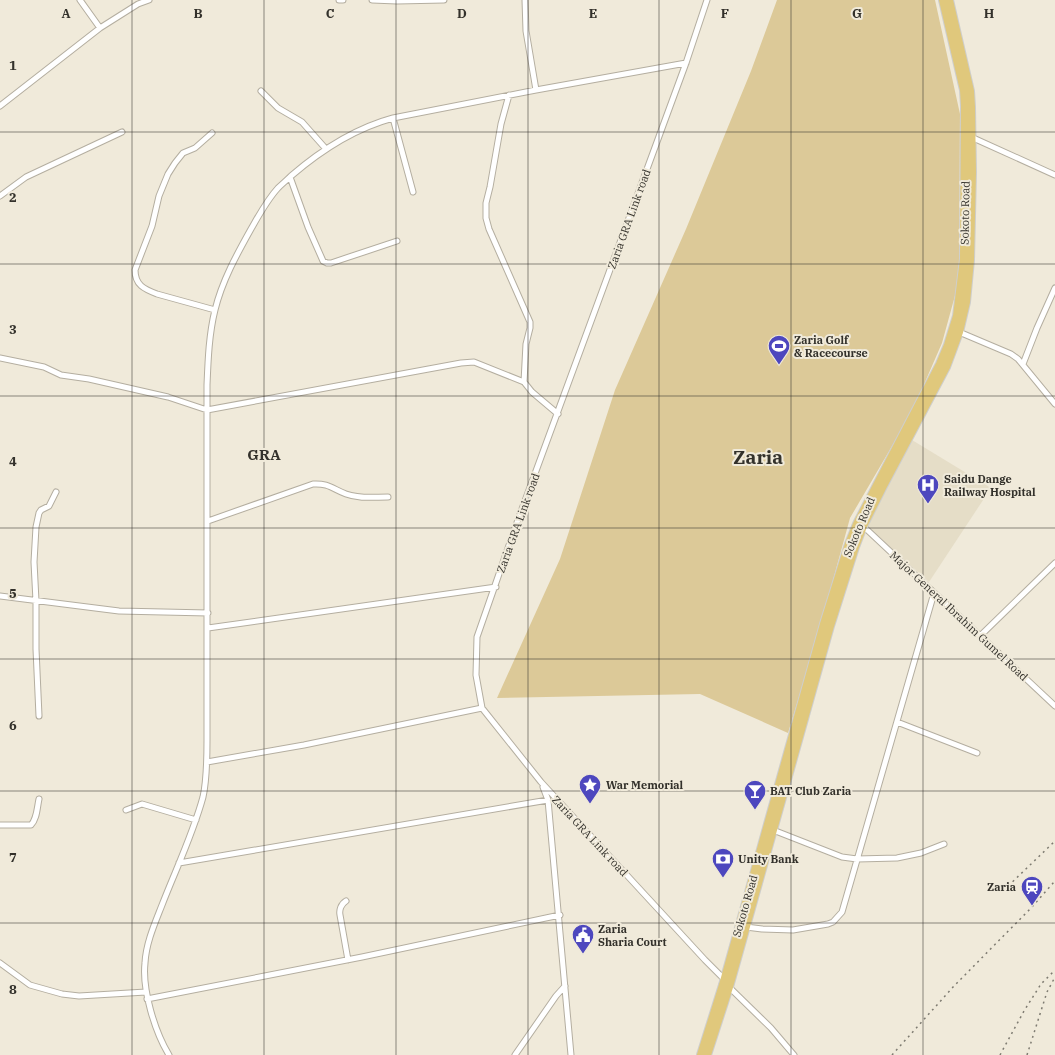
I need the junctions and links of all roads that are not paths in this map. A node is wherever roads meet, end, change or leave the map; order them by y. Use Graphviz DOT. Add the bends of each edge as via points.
graph roads {
  1 [pos="80,0"];
  2 [pos="149,0"];
  3 [pos="339,0"];
  4 [pos="343,0"];
  5 [pos="372,0"];
  6 [pos="444,0"];
  7 [pos="525,0"];
  8 [pos="707,0"];
  9 [pos="943,0"];
  10 [pos="949,0"];
  11 [pos="100,28"];
  12 [pos="686,63"];
  13 [pos="536,90"];
  14 [pos="261,91"];
  15 [pos="509,95"];
  16 [pos="0,106"];
  17 [pos="394,118"];
  18 [pos="122,132"];
  19 [pos="212,133"];
  20 [pos="971,137"];
  21 [pos="326,149"];
  22 [pos="1055,175"];
  23 [pos="290,178"];
  24 [pos="413,192"];
  25 [pos="0,196"];
  26 [pos="397,241"];
  27 [pos="1055,288"];
  28 [pos="215,310"];
  29 [pos="959,332"];
  30 [pos="0,358"];
  31 [pos="1023,364"];
  32 [pos="524,382"];
  33 [pos="1055,404"];
  34 [pos="207,410"];
  35 [pos="558,414"];
  36 [pos="56,492"];
  37 [pos="388,497"];
  38 [pos="208,520"];
  39 [pos="863,526"];
  40 [pos="1055,563"];
  41 [pos="496,587"];
  42 [pos="934,593"];
  43 [pos="0,596"];
  44 [pos="36,601"];
  45 [pos="208,613"];
  46 [pos="208,628"];
  47 [pos="980,636"];
  48 [pos="1055,706"];
  49 [pos="482,708"];
  50 [pos="39,716"];
  51 [pos="897,722"];
  52 [pos="977,753"];
  53 [pos="207,762"];
  54 [pos="541,782"];
  55 [pos="39,799"];
  56 [pos="548,800"];
  57 [pos="126,810"];
  58 [pos="196,820"];
  59 [pos="0,825"];
  60 [pos="773,830"];
  61 [pos="944,844"];
  62 [pos="857,859"];
  63 [pos="179,862"];
  64 [pos="346,901"];
  65 [pos="560,915"];
  66 [pos="746,927"];
  67 [pos="348,960"];
  68 [pos="0,963"];
  69 [pos="724,979"];
  70 [pos="565,986"];
  71 [pos="729,987"];
  72 [pos="146,992"];
  73 [pos="147,1000"];
  74 [pos="169,1055"];
  75 [pos="515,1055"];
  76 [pos="571,1055"];
  77 [pos="701,1055"];
  78 [pos="708,1055"];
  79 [pos="794,1055"];
  1 -- 11 [label="street"];
  2 -- 11 [label="street"];
  3 -- 4 [label="street"];
  5 -- 6 [label="street"];
  7 -- 13 [label="street" via="526,31"];
  8 -- 12 [label="street, Zaria GRA Link road"];
  9 -- 69 [label="main road, Sokoto Road" via="964,90 965,106 964,259 957,316 940,364 849,544"];
  10 -- 20 [label="main road, Sokoto Road" via="970,91"];
  11 -- 16 [label="street"];
  12 -- 13 [label="street"];
  12 -- 35 [label="street, Zaria GRA Link road"];
  13 -- 15 [label="street"];
  14 -- 21 [label="street" via="278,108 302,122"];
  15 -- 17 [label="street"];
  15 -- 32 [label="street" via="486,203 486,218 530,322"];
  17 -- 21 [label="street" via="366,127"];
  17 -- 24 [label="street"];
  18 -- 25 [label="street" via="26,177"];
  19 -- 28 [label="street" via="195,148 183,153 168,174 135,270 135,278 142,287 157,294"];
  20 -- 22 [label="street"];
  20 -- 29 [label="main road, Sokoto Road" via="970,260 966,302"];
  21 -- 23 [label="street"];
  23 -- 26 [label="street" via="322,261 331,263"];
  23 -- 28 [label="street" via="278,188 259,214 236,255"];
  27 -- 31 [label="street"];
  28 -- 34 [label="street" via="208,350"];
  29 -- 31 [label="street" via="1011,354"];
  29 -- 39 [label="main road, Sokoto Road" via="937,385"];
  30 -- 34 [label="street" via="44,367 61,375 168,397"];
  31 -- 33 [label="street"];
  32 -- 34 [label="street" via="474,362 461,363"];
  32 -- 35 [label="street"];
  34 -- 38 [label="street"];
  35 -- 41 [label="street, Zaria GRA Link road" via="515,528"];
  36 -- 44 [label="street" via="49,506 41,510 37,518 34,562"];
  37 -- 38 [label="street" via="356,496 327,485 313,484"];
  38 -- 45 [label="street"];
  39 -- 42 [label="street, Major General Ibrahim Gumel Road"];
  39 -- 60 [label="main road, Sokoto Road" via="830,626"];
  40 -- 47 [label="street"];
  41 -- 46 [label="street"];
  41 -- 49 [label="street, Zaria GRA Link road" via="477,637 476,676"];
  42 -- 47 [label="street, Major General Ibrahim Gumel Road"];
  42 -- 51 [label="street"];
  43 -- 44 [label="street"];
  44 -- 45 [label="street" via="119,611"];
  44 -- 50 [label="street"];
  45 -- 46 [label="street"];
  46 -- 53 [label="street"];
  47 -- 48 [label="street, Major General Ibrahim Gumel Road"];
  49 -- 53 [label="street" via="304,745"];
  49 -- 54 [label="street, Zaria GRA Link road"];
  51 -- 52 [label="street"];
  51 -- 62 [label="street"];
  53 -- 58 [label="street" via="203,795"];
  54 -- 56 [label="street"];
  54 -- 69 [label="street, Zaria GRA Link road"];
  55 -- 59 [label="street" via="36,816 31,825"];
  56 -- 63 [label="street"];
  56 -- 65 [label="street"];
  57 -- 58 [label="street" via="142,804"];
  58 -- 63 [label="street"];
  60 -- 62 [label="street" via="842,857"];
  60 -- 66 [label="main road, Sokoto Road"];
  61 -- 62 [label="street" via="898,858"];
  62 -- 66 [label="street" via="842,912 833,922 793,930"];
  63 -- 72 [label="street" via="148,945 144,978"];
  64 -- 67 [label="street" via="340,908 340,915"];
  65 -- 67 [label="street"];
  65 -- 70 [label="street"];
  66 -- 71 [label="main road, Sokoto Road"];
  67 -- 73 [label="street"];
  68 -- 72 [label="street" via="30,985 62,994 79,996"];
  69 -- 77 [label="main road, Sokoto Road"];
  70 -- 75 [label="street"];
  70 -- 76 [label="street"];
  71 -- 78 [label="main road, Sokoto Road"];
  71 -- 79 [label="street" via="771,1028"];
  72 -- 73 [label="street"];
  73 -- 74 [label="street"];
}
